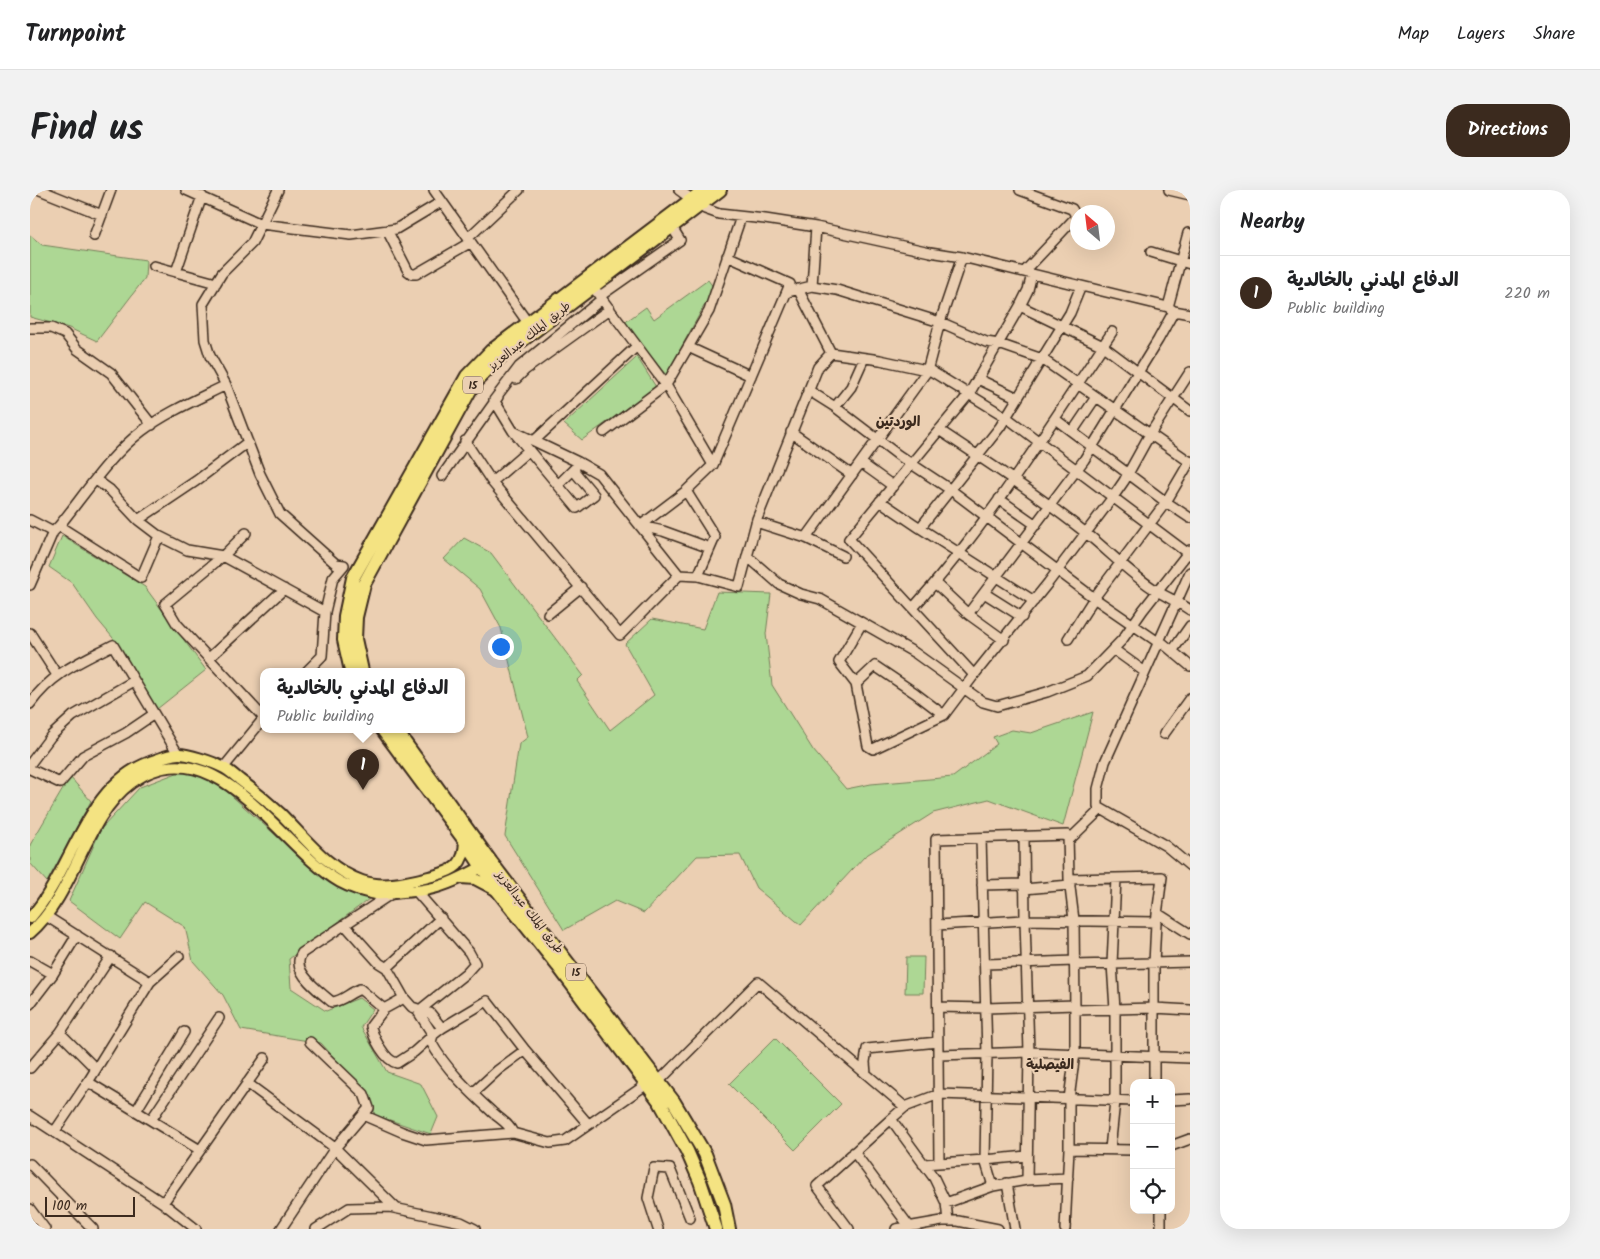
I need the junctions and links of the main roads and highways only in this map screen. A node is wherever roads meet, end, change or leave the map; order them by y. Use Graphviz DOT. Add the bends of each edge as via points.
graph roads {
  1 [pos="704,190"];
  2 [pos="720,190"];
  3 [pos="696,203"];
  4 [pos="349,668"];
  5 [pos="361,668"];
  6 [pos="385,733"];
  7 [pos="398,733"];
  8 [pos="465,841"];
  9 [pos="78,849"];
  10 [pos="484,860"];
  11 [pos="454,874"];
  12 [pos="497,890"];
  13 [pos="31,916"];
  14 [pos="30,933"];
  15 [pos="653,1083"];
  16 [pos="730,1228"];
  17 [pos="716,1229"];
  1 -- 3 [label="highway, طريق الملك عبدالعزيز / 15"];
  2 -- 3 [label="highway, طريق الملك عبدالعزيز / 15"];
  3 -- 4 [label="highway, طريق الملك عبدالعزيز / 15" via="528,323 491,351 467,376 353,578 344,640"];
  3 -- 5 [label="highway, طريق الملك عبدالعزيز / 15" via="598,294 499,358 474,383 364,584 356,617 355,639"];
  6 -- 8 [label="highway, طريق الملك عبدالعزيز / 15"];
  7 -- 10 [label="highway, طريق الملك عبدالعزيز / 15"];
  8 -- 10 [label="highway, طريق الملك عبدالعزيز / 15"];
  8 -- 11 [label="main road" via="463,858"];
  9 -- 11 [label="main road" via="130,783 145,774 182,767 196,769 221,780 247,798 302,852 349,887 378,894 416,891 430,889"];
  9 -- 11 [label="main road" via="98,804 122,777 148,763 178,754 224,767 263,798 321,856 363,881 382,884 408,882"];
  9 -- 13 [label="main road"];
  9 -- 14 [label="main road" via="71,875 46,916"];
  10 -- 11 [label="main road"];
  10 -- 12 [label="highway, طريق الملك عبدالعزيز / 15"];
  10 -- 15 [label="highway, طريق الملك عبدالعزيز / 15"];
  11 -- 12 [label="main road" via="475,879"];
  12 -- 15 [label="highway, طريق الملك عبدالعزيز / 15"];
  15 -- 16 [label="highway, طريق الملك عبدالعزيز / 15" via="674,1102 705,1154"];
  15 -- 17 [label="highway, طريق الملك عبدالعزيز / 15" via="688,1151"];
}
